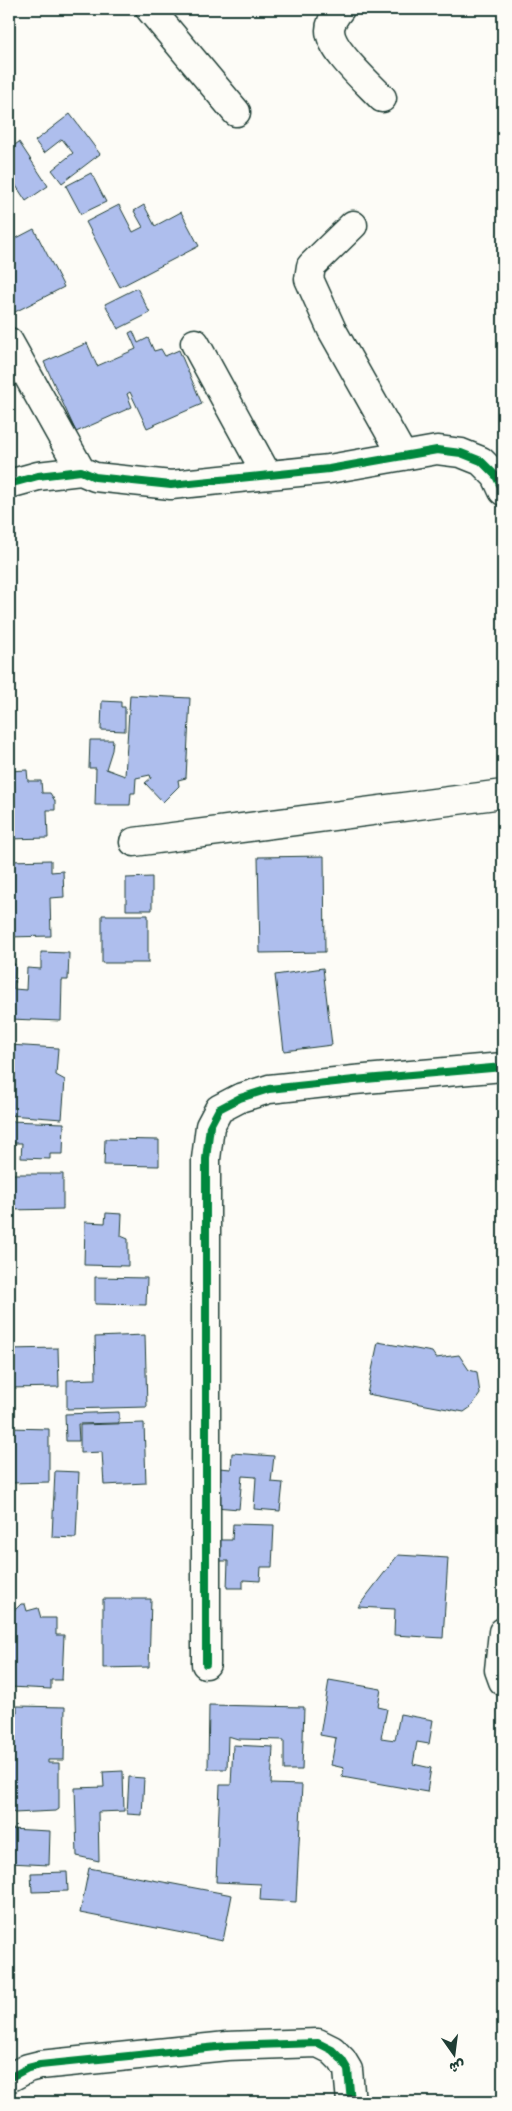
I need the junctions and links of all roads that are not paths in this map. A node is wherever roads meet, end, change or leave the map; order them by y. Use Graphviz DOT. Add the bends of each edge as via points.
graph roads {
  1 [pos="150,9"];
  2 [pos="340,9"];
  3 [pos="382,98"];
  4 [pos="236,112"];
  5 [pos="353,226"];
  6 [pos="9,342"];
  7 [pos="195,343"];
  8 [pos="403,456"];
  9 [pos="81,471"];
  10 [pos="267,475"];
  11 [pos="9,484"];
  12 [pos="503,491"];
  13 [pos="503,794"];
  14 [pos="134,842"];
  15 [pos="503,1067"];
  16 [pos="503,1632"];
  17 [pos="206,1664"];
  18 [pos="503,1681"];
  19 [pos="9,2078"];
  20 [pos="351,2102"];
  1 -- 4 [label="street"];
  2 -- 3 [label="street" via="330,28 332,40"];
  5 -- 8 [label="street" via="311,266 309,279 332,330"];
  6 -- 9 [label="street"];
  7 -- 10 [label="street"];
  8 -- 10 [label="street" via="329,469"];
  8 -- 12 [label="street" via="437,450 461,453 481,461 496,476"];
  9 -- 10 [label="street" via="95,477 171,485"];
  9 -- 11 [label="street" via="38,476"];
  13 -- 14 [label="street"];
  15 -- 17 [label="street" via="269,1089 219,1109 210,1126 206,1159"];
  16 -- 18 [label="street" via="500,1670"];
  19 -- 20 [label="street" via="40,2065 227,2046 318,2043 332,2050 348,2070"];
}
